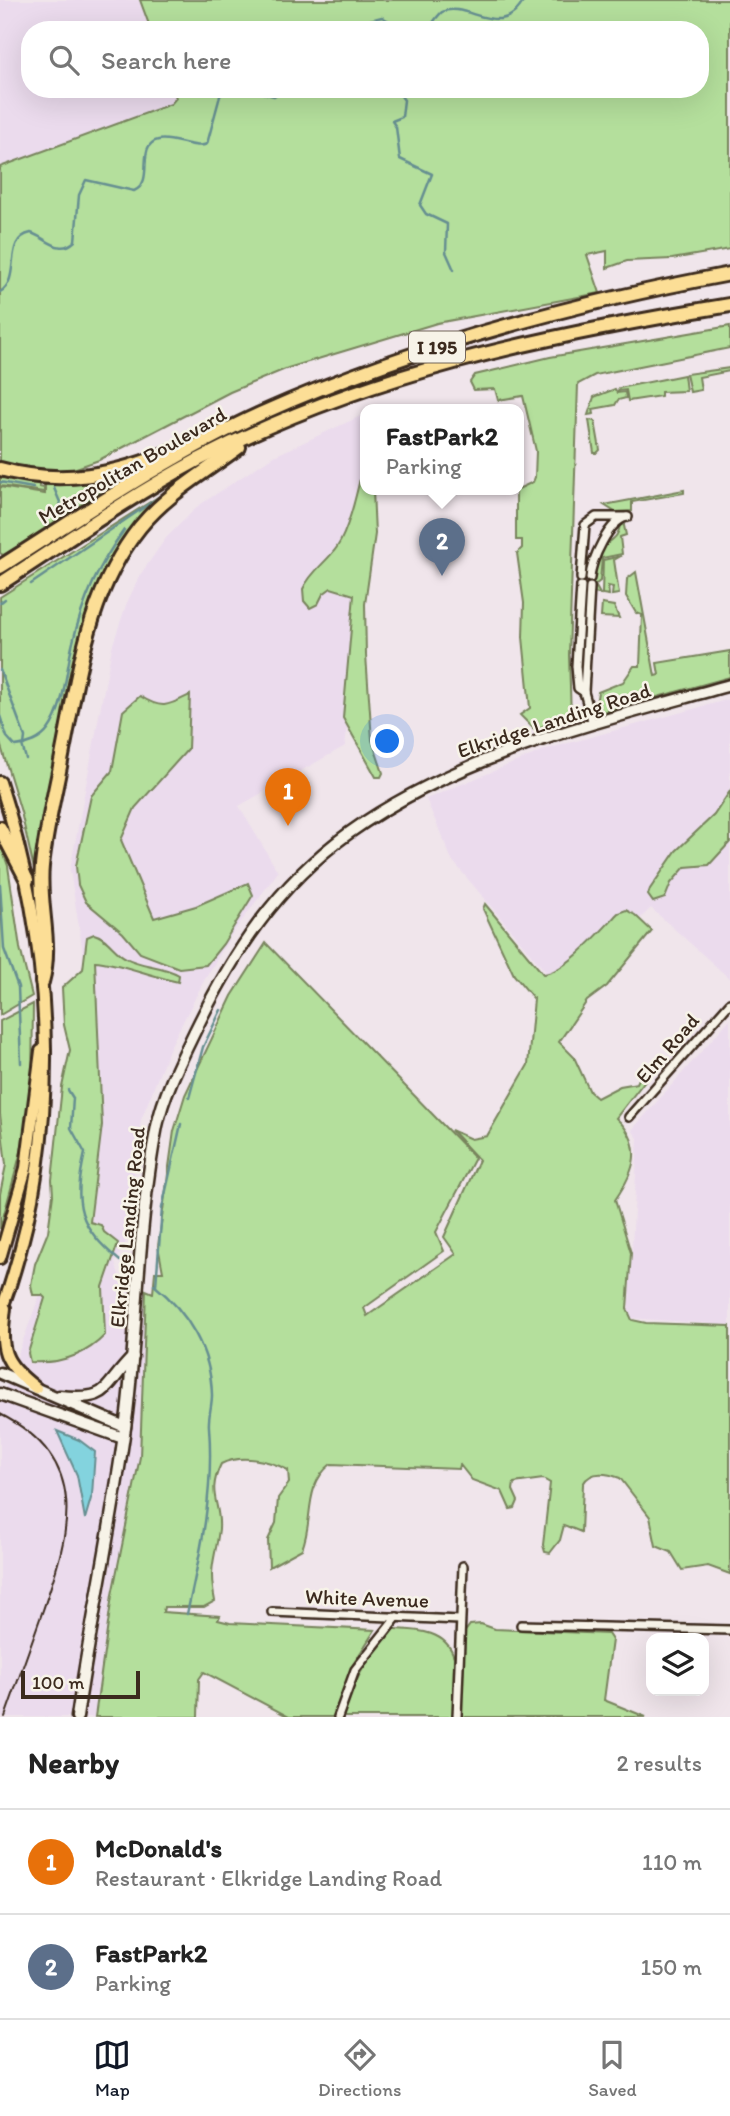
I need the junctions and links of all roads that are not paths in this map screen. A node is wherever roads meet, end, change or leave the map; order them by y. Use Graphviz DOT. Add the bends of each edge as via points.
graph roads {
  1 [pos="730,274"];
  2 [pos="730,306"];
  3 [pos="265,428"];
  4 [pos="227,431"];
  5 [pos="0,469"];
  6 [pos="0,567"];
  7 [pos="586,582"];
  8 [pos="0,584"];
  9 [pos="730,685"];
  10 [pos="593,724"];
  11 [pos="0,782"];
  12 [pos="0,828"];
  13 [pos="27,880"];
  14 [pos="42,982"];
  15 [pos="730,1003"];
  16 [pos="43,1045"];
  17 [pos="629,1117"];
  18 [pos="0,1258"];
  19 [pos="8,1292"];
  20 [pos="0,1314"];
  21 [pos="133,1357"];
  22 [pos="0,1373"];
  23 [pos="36,1388"];
  24 [pos="0,1394"];
  25 [pos="55,1396"];
  26 [pos="124,1433"];
  27 [pos="463,1566"];
  28 [pos="272,1612"];
  29 [pos="397,1617"];
  30 [pos="460,1620"];
  31 [pos="521,1625"];
  32 [pos="730,1630"];
  33 [pos="77,1717"];
  34 [pos="338,1717"];
  35 [pos="457,1717"];
  1 -- 4 [label="highway, Metropolitan Boulevard / I 195" via="610,298 466,338 329,386"];
  2 -- 3 [label="highway, Metropolitan Boulevard / I 195" via="558,335 472,356 333,400"];
  3 -- 8 [label="highway, Metropolitan Boulevard / I 195" via="151,487"];
  3 -- 14 [label="highway" via="156,509 124,550 100,593 84,647 43,857 48,950"];
  4 -- 5 [label="highway" via="97,475 44,477"];
  4 -- 6 [label="highway, Metropolitan Boulevard / I 195" via="142,476"];
  7 -- 7 [label="street" via="595,552 617,522 628,517 596,517 585,525"];
  7 -- 10 [label="street" via="584,692"];
  9 -- 10 [label="main road, Elkridge Landing Road"];
  10 -- 21 [label="main road, Elkridge Landing Road" via="497,755 382,812 315,860 245,938 183,1057 159,1119"];
  11 -- 13 [label="main road"];
  12 -- 13 [label="highway"];
  13 -- 14 [label="main road"];
  14 -- 16 [label="main road"];
  15 -- 17 [label="street, Elm Road"];
  16 -- 18 [label="main road" via="26,1168"];
  16 -- 19 [label="main road" via="47,1081 40,1166 27,1234"];
  19 -- 20 [label="main road"];
  19 -- 23 [label="main road" via="2,1350 10,1366"];
  21 -- 25 [label="main road" via="99,1395"];
  21 -- 26 [label="main road, Elkridge Landing Road"];
  22 -- 23 [label="main road"];
  23 -- 25 [label="main road"];
  24 -- 26 [label="main road"];
  25 -- 26 [label="main road"];
  26 -- 33 [label="main road, Elkridge Landing Road"];
  27 -- 30 [label="street"];
  28 -- 29 [label="street, White Avenue"];
  29 -- 30 [label="street, White Avenue"];
  29 -- 34 [label="street" via="355,1670"];
  30 -- 35 [label="street"];
  31 -- 32 [label="street"];
}
